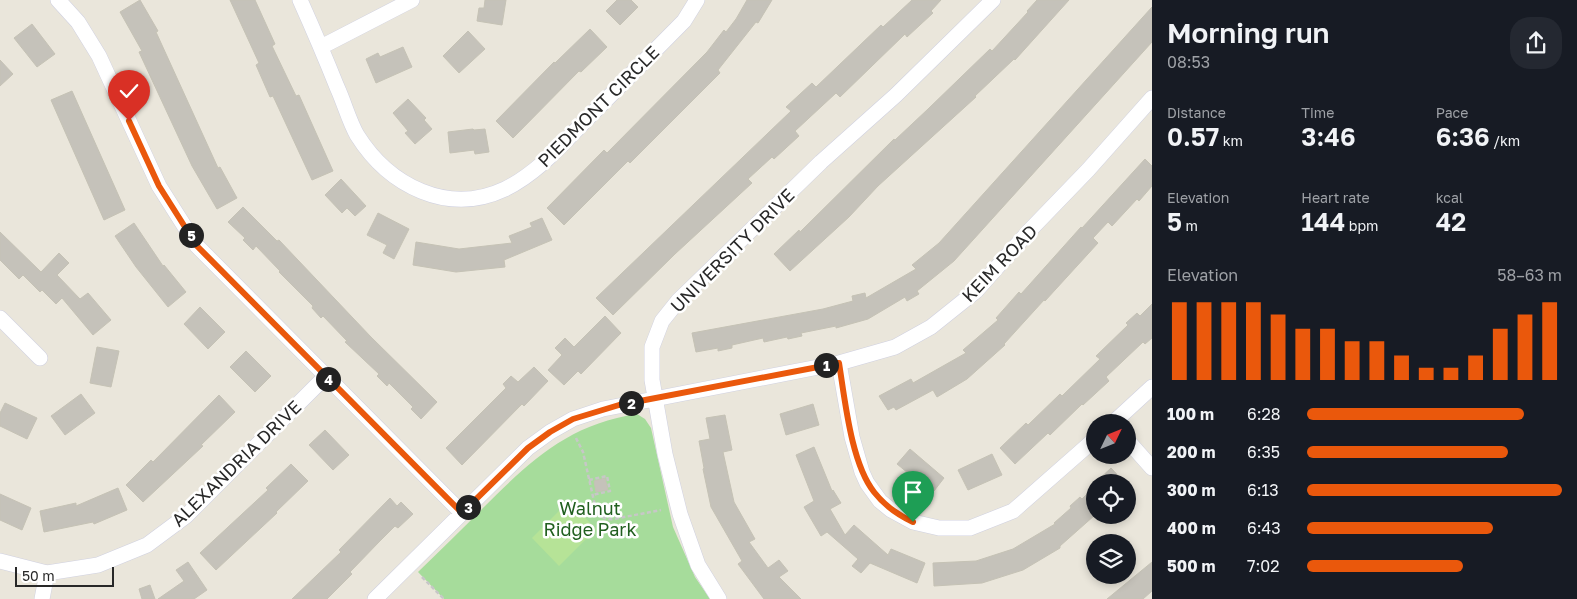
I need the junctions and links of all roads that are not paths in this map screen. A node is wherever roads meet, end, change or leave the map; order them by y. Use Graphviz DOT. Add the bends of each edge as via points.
graph roads {
  1 [pos="58,0"];
  2 [pos="300,0"];
  3 [pos="412,0"];
  4 [pos="697,0"];
  5 [pos="993,0"];
  6 [pos="321,47"];
  7 [pos="1152,98"];
  8 [pos="0,318"];
  9 [pos="40,358"];
  10 [pos="839,363"];
  11 [pos="326,376"];
  12 [pos="1152,387"];
  13 [pos="655,398"];
  14 [pos="1123,414"];
  15 [pos="1086,447"];
  16 [pos="1136,450"];
  17 [pos="1152,468"];
  18 [pos="462,513"];
  19 [pos="0,562"];
  20 [pos="47,573"];
  21 [pos="42,599"];
  22 [pos="375,599"];
  23 [pos="719,599"];
  1 -- 11 [label="street" via="78,22 100,56 159,186 197,246"];
  2 -- 6 [label="street, PIEDMONT CIRCLE"];
  3 -- 6 [label="street"];
  4 -- 6 [label="street, PIEDMONT CIRCLE" via="684,21 542,164 506,188 475,200 424,193 402,183 376,161 357,134"];
  5 -- 13 [label="street, UNIVERSITY DRIVE" via="678,301 662,320 652,347"];
  7 -- 10 [label="street, KEIM ROAD" via="976,291 931,327 895,348"];
  8 -- 9 [label="street"];
  10 -- 13 [label="street, KEIM ROAD"];
  10 -- 15 [label="street" via="852,437 862,472 880,500 913,522 939,528 970,528 1013,511"];
  11 -- 18 [label="street"];
  11 -- 20 [label="street, ALEXANDRIA DRIVE" via="186,516 147,545 98,565"];
  12 -- 14 [label="street"];
  13 -- 18 [label="street, KEIM ROAD" via="602,409 573,419 550,432 528,448"];
  13 -- 23 [label="street, UNIVERSITY DRIVE" via="680,514 698,564"];
  16 -- 17 [label="street"];
  18 -- 22 [label="street, KEIM ROAD"];
  19 -- 20 [label="street, ALEXANDRIA DRIVE"];
  20 -- 21 [label="street"];
}
